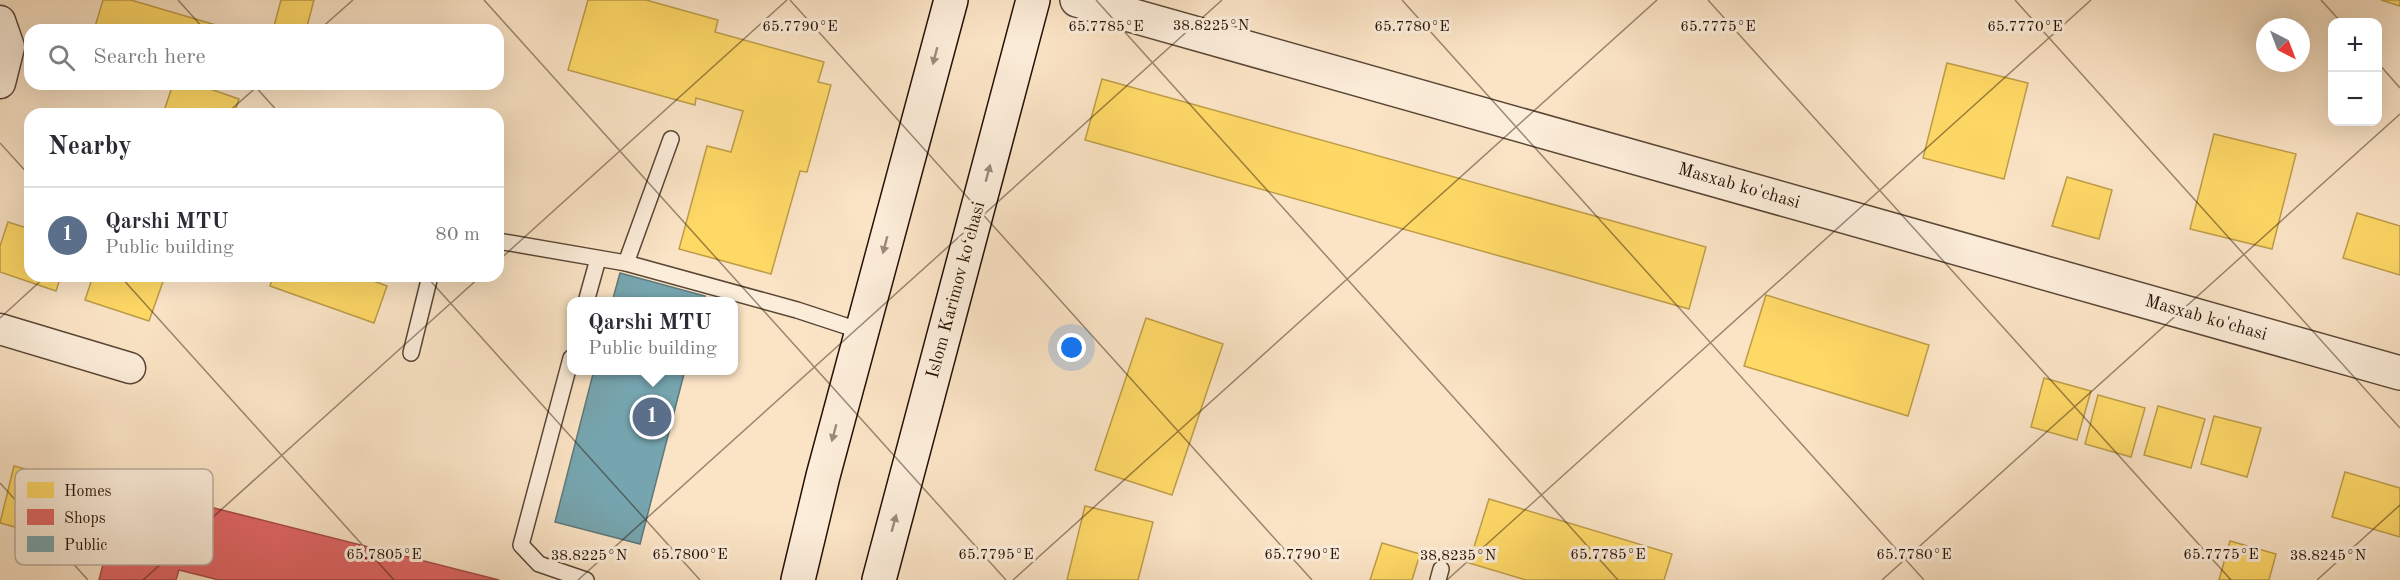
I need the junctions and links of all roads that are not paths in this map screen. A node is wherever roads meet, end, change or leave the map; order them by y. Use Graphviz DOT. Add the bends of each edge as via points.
graph roads {
  1 [pos="951,0"];
  2 [pos="1034,0"];
  3 [pos="1077,0"];
  4 [pos="0,21"];
  5 [pos="0,83"];
  6 [pos="671,139"];
  7 [pos="504,242"];
  8 [pos="598,258"];
  9 [pos="626,264"];
  10 [pos="429,282"];
  11 [pos="587,297"];
  12 [pos="0,329"];
  13 [pos="861,331"];
  14 [pos="411,353"];
  15 [pos="130,368"];
  16 [pos="567,373"];
  17 [pos="2400,373"];
  18 [pos="586,580"];
  19 [pos="798,580"];
  20 [pos="879,580"];
  1 -- 13 [label="street, one-way"];
  20 -- 2 [label="street, Islom Karimov ko‘chasi, one-way"];
  3 -- 17 [label="street, Masxab ko'chasi"];
  4 -- 5 [label="street" via="9,47"];
  6 -- 9 [label="lane"];
  7 -- 8 [label="lane"];
  8 -- 9 [label="lane"];
  8 -- 11 [label="lane"];
  9 -- 13 [label="lane"];
  10 -- 14 [label="lane"];
  12 -- 15 [label="street"];
  13 -- 19 [label="street, one-way"];
  16 -- 18 [label="lane" via="520,545 539,564"];
}
